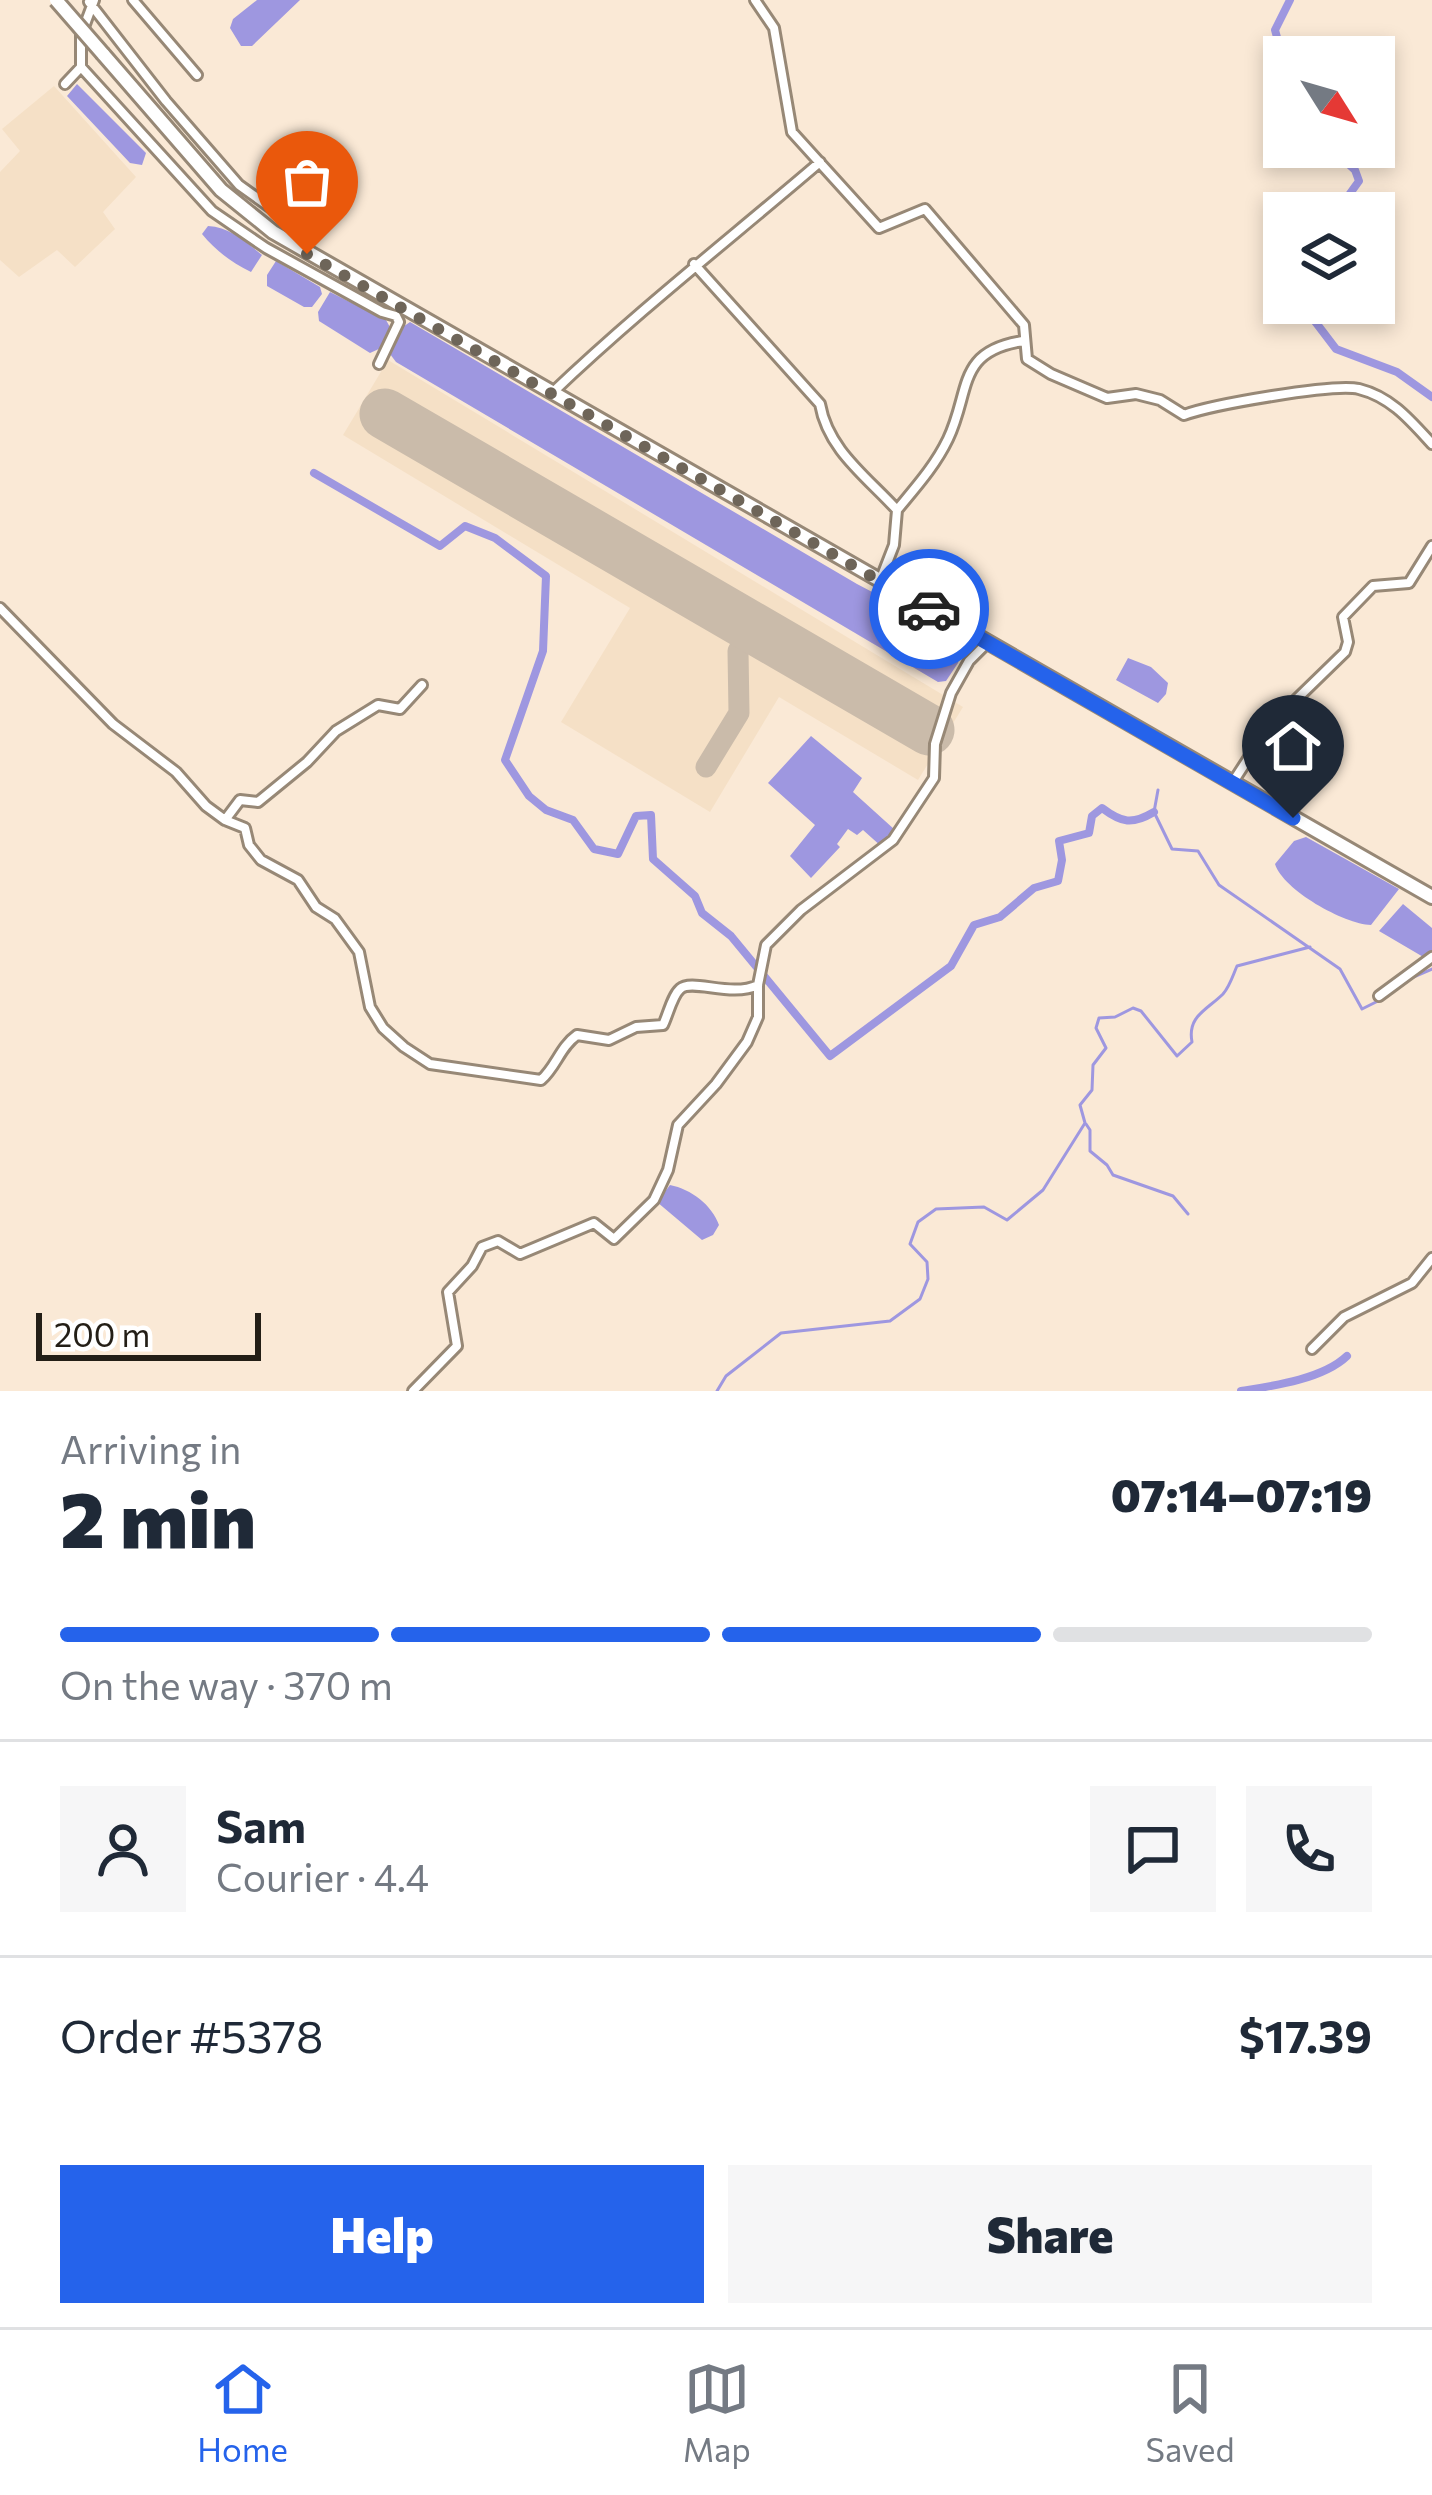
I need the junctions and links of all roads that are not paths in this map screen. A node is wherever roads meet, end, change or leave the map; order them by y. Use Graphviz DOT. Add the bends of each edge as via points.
graph roads {
  1 [pos="56,0"];
  2 [pos="133,0"];
  3 [pos="755,0"];
  4 [pos="91,1"];
  5 [pos="81,67"];
  6 [pos="197,75"];
  7 [pos="65,84"];
  8 [pos="820,162"];
  9 [pos="308,235"];
  10 [pos="694,263"];
  11 [pos="1023,341"];
  12 [pos="379,364"];
  13 [pos="550,394"];
  14 [pos="1432,444"];
  15 [pos="897,510"];
  16 [pos="1432,546"];
  17 [pos="880,581"];
  18 [pos="0,608"];
  19 [pos="987,644"];
  20 [pos="422,686"];
  21 [pos="1232,783"];
  22 [pos="225,820"];
  23 [pos="1432,897"];
  24 [pos="1432,957"];
  25 [pos="758,985"];
  26 [pos="1378,996"];
  27 [pos="1432,1258"];
  28 [pos="1312,1349"];
  29 [pos="413,1391"];
  1 -- 13 [label="highway, bridge" via="251,217"];
  2 -- 6 [label="street"];
  3 -- 8 [label="street" via="774,28 792,132"];
  4 -- 5 [label="street"];
  4 -- 9 [label="street" via="239,185"];
  5 -- 7 [label="street"];
  5 -- 12 [label="street" via="212,211 396,316"];
  8 -- 10 [label="street"];
  8 -- 11 [label="street" via="879,228 925,209 1024,325"];
  10 -- 13 [label="street"];
  10 -- 15 [label="street" via="820,404 839,449"];
  11 -- 14 [label="street" via="1027,359 1051,374 1107,398 1160,400 1184,415 1212,404 1356,388 1398,406"];
  11 -- 15 [label="street" via="980,359 932,468"];
  13 -- 17 [label="highway"];
  15 -- 17 [label="street"];
  16 -- 21 [label="street" via="1409,583 1373,586 1343,617 1345,652 1270,725"];
  17 -- 19 [label="highway"];
  18 -- 22 [label="street" via="112,724"];
  19 -- 21 [label="highway"];
  19 -- 25 [label="street" via="951,693 934,778 893,840 766,945"];
  20 -- 22 [label="street" via="400,709 378,705 336,731 258,802 240,800"];
  21 -- 23 [label="highway"];
  22 -- 25 [label="street" via="245,828 261,860 298,880 334,919 359,952 382,1028 430,1064 541,1081 577,1035 609,1040 663,1025 676,991 689,984 742,993"];
  24 -- 26 [label="street"];
  25 -- 29 [label="street" via="758,1017 747,1042 678,1125 653,1199 614,1239 594,1222 520,1254 498,1241 482,1247 448,1292 457,1346"];
  27 -- 28 [label="street" via="1412,1283 1344,1317"];
}
